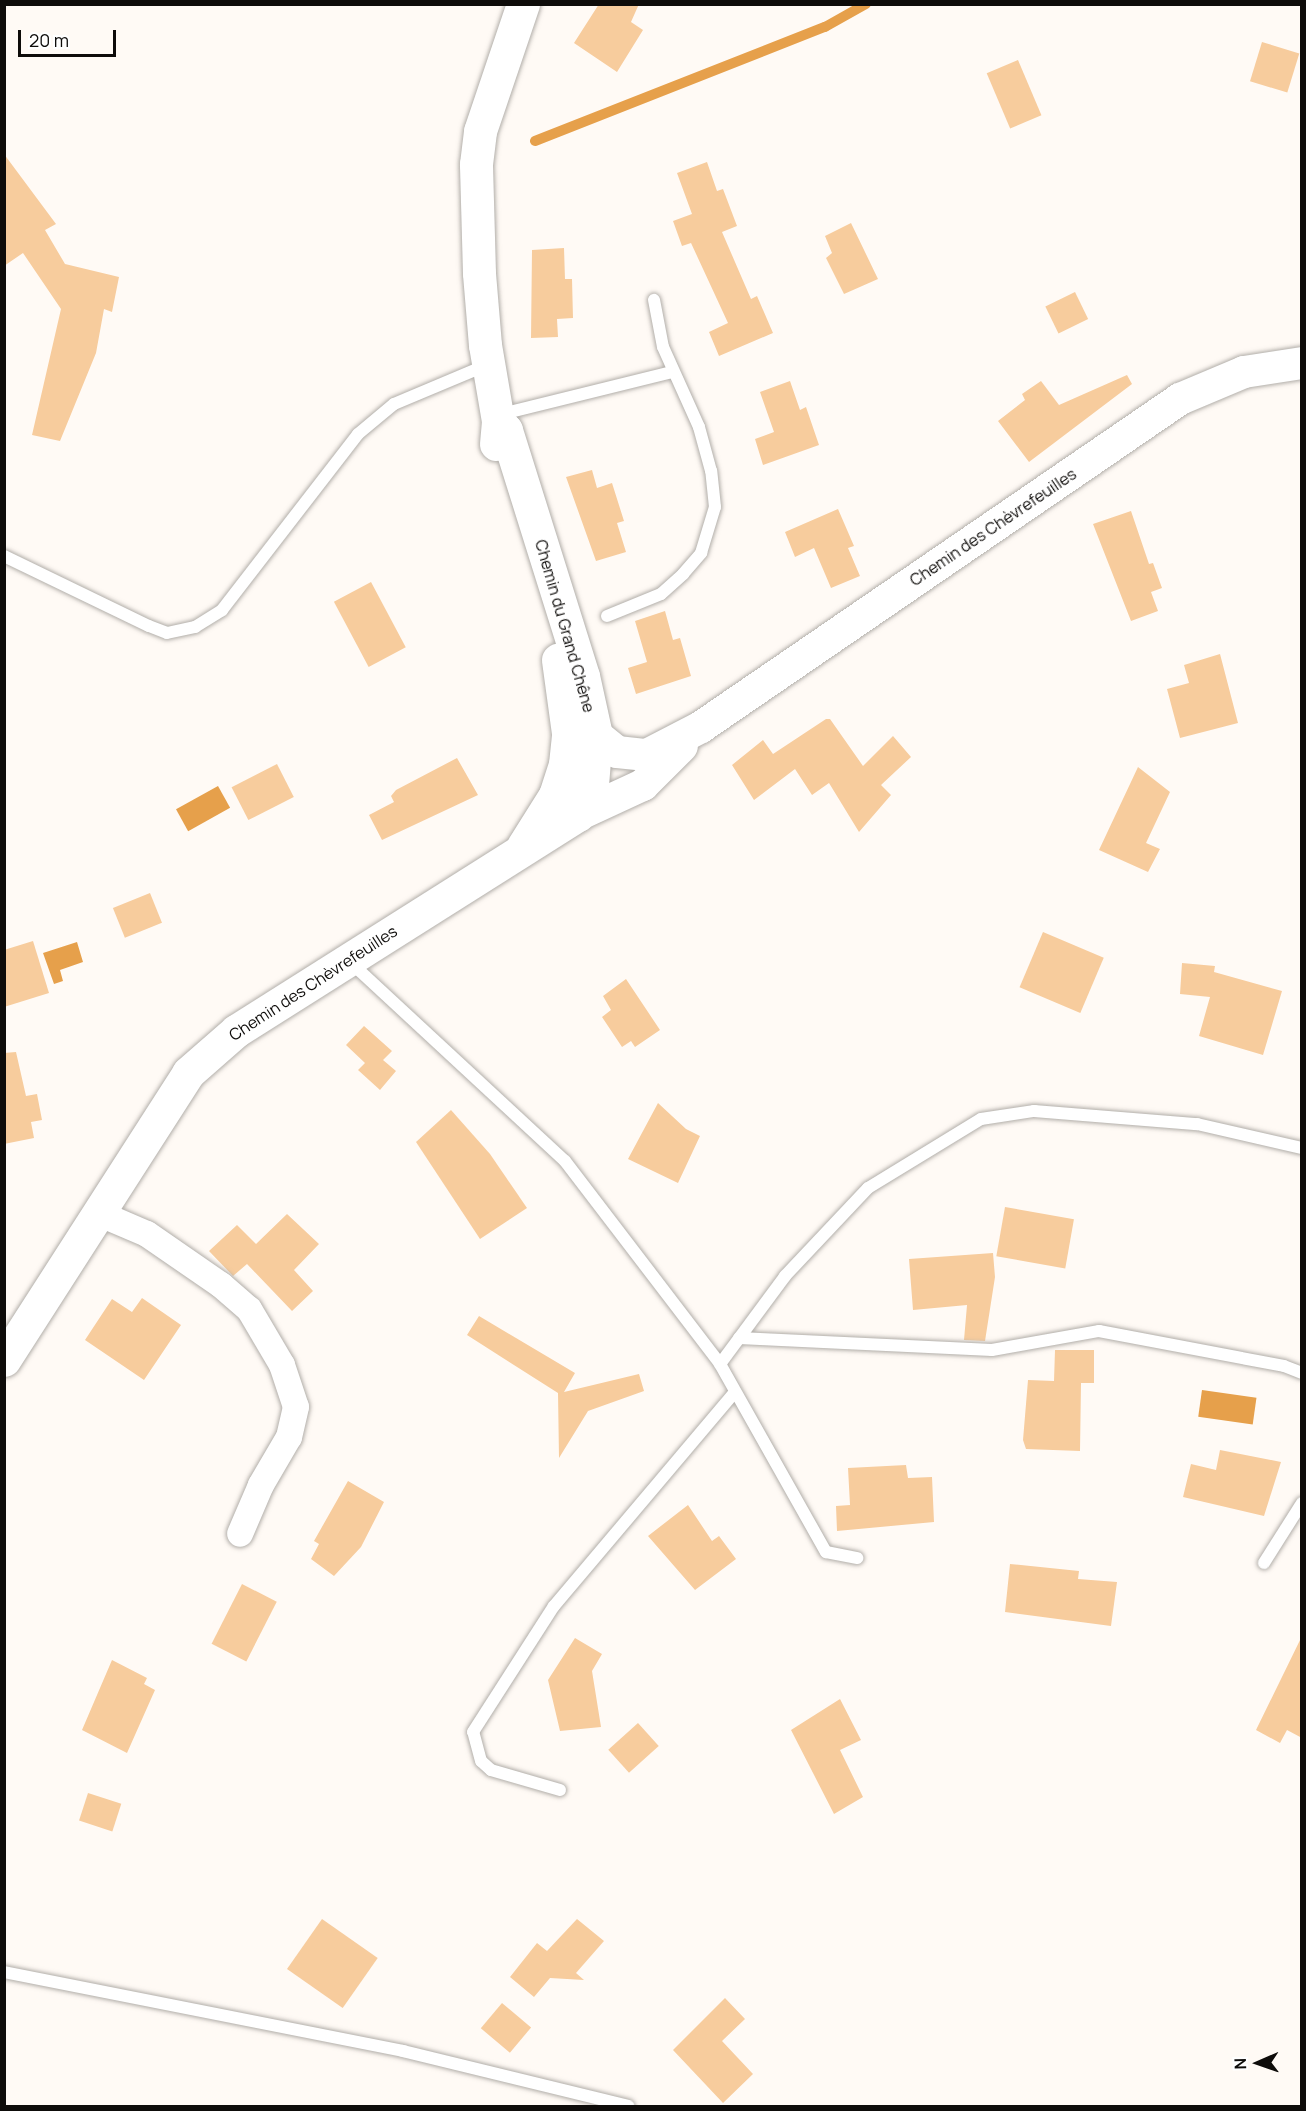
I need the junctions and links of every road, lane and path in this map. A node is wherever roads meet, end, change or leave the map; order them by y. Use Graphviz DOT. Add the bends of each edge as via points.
graph roads {
  1 [pos="524,4"];
  2 [pos="654,300"];
  3 [pos="1302,363"];
  4 [pos="488,365"];
  5 [pos="672,372"];
  6 [pos="498,418"];
  7 [pos="4,556"];
  8 [pos="607,616"];
  9 [pos="701,726"];
  10 [pos="596,735"];
  11 [pos="647,755"];
  12 [pos="592,785"];
  13 [pos="566,805"];
  14 [pos="519,853"];
  15 [pos="349,960"];
  16 [pos="1302,1148"];
  17 [pos="99,1213"];
  18 [pos="739,1338"];
  19 [pos="4,1360"];
  20 [pos="720,1364"];
  21 [pos="1302,1373"];
  22 [pos="735,1392"];
  23 [pos="1302,1503"];
  24 [pos="240,1534"];
  25 [pos="856,1558"];
  26 [pos="1264,1563"];
  27 [pos="560,1790"];
  28 [pos="4,1972"];
  29 [pos="628,2106"];
  1 -- 4 [label="main road, Chemin du Grand Chêne" via="480,131 476,164 474,200"];
  2 -- 5 [label="lane"];
  3 -- 9 [label="street, Chemin des Chèvrefeuilles" via="1244,372 1180,399"];
  4 -- 6 [label="main road, Chemin du Grand Chêne"];
  4 -- 7 [label="lane" via="394,404 358,434 222,610 195,627 167,633"];
  5 -- 6 [label="lane"];
  5 -- 8 [label="lane" via="699,427 711,471 715,507 708,536 701,553 661,594"];
  6 -- 10 [label="main road, Chemin du Grand Chêne" via="506,430 583,676"];
  6 -- 13 [label="main road, Chemin du Grand Chêne" via="496,443 562,674 568,733"];
  9 -- 11 [label="street, Chemin des Chèvrefeuilles"];
  9 -- 13 [label="street, Chemin des Chèvrefeuilles" via="643,785"];
  10 -- 11 [label="street" via="617,752"];
  10 -- 12 [label="main road, Chemin du Grand Chêne"];
  11 -- 12 [label="street, Chemin des Chèvrefeuilles"];
  12 -- 13 [label="main road, Chemin du Grand Chêne"];
  13 -- 14 [label="main road, Chemin du Grand Chêne"];
  14 -- 15 [label="main road, Chemin des Chèvrefeuilles"];
  15 -- 17 [label="main road, Chemin des Chèvrefeuilles" via="236,1031 188,1073"];
  15 -- 20 [label="lane" via="565,1161"];
  16 -- 18 [label="lane" via="1197,1124 1034,1111 981,1119 868,1188 785,1276"];
  17 -- 19 [label="main road, Chemin des Chèvrefeuilles"];
  17 -- 24 [label="street" via="147,1234 221,1285 249,1309 282,1365 296,1407 289,1437 261,1485"];
  18 -- 20 [label="lane"];
  18 -- 21 [label="lane" via="992,1350 1099,1331 1284,1366"];
  20 -- 22 [label="lane"];
  22 -- 25 [label="lane" via="826,1552"];
  22 -- 27 [label="lane" via="554,1606 473,1732 481,1761 491,1770"];
  23 -- 26 [label="lane"];
  28 -- 29 [label="lane" via="403,2051"];
}
